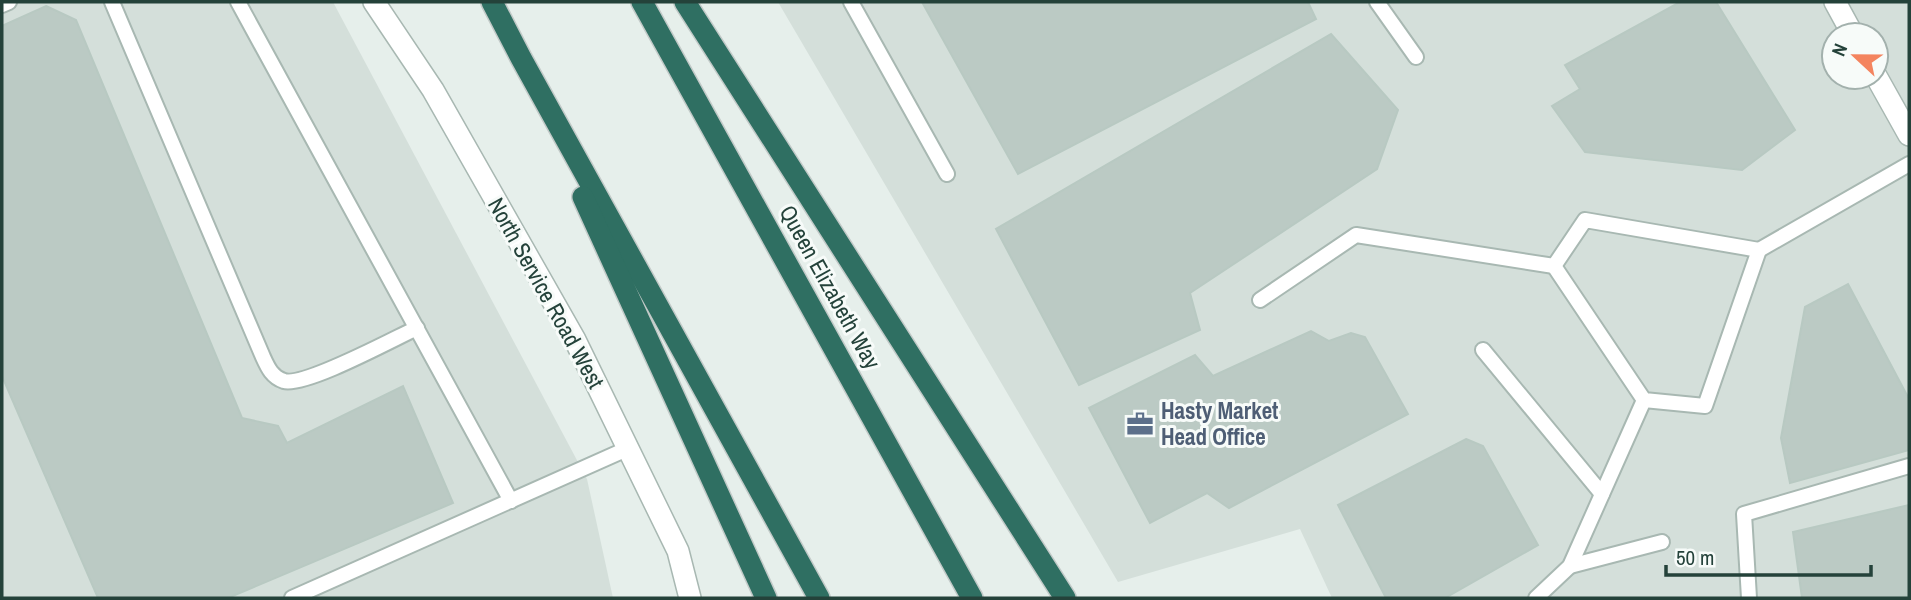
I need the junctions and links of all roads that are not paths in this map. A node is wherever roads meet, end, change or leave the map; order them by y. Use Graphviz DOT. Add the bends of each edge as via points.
graph roads {
  1 [pos="9,2"];
  2 [pos="111,2"];
  3 [pos="238,2"];
  4 [pos="374,2"];
  5 [pos="492,2"];
  6 [pos="642,2"];
  7 [pos="685,2"];
  8 [pos="852,2"];
  9 [pos="1377,2"];
  10 [pos="1835,2"];
  11 [pos="2,5"];
  12 [pos="1845,21"];
  13 [pos="1416,57"];
  14 [pos="521,58"];
  15 [pos="1885,91"];
  16 [pos="1909,134"];
  17 [pos="1909,164"];
  18 [pos="947,174"];
  19 [pos="1759,250"];
  20 [pos="1554,266"];
  21 [pos="1260,300"];
  22 [pos="417,328"];
  23 [pos="1483,350"];
  24 [pos="1644,400"];
  25 [pos="629,448"];
  26 [pos="1909,466"];
  27 [pos="1602,494"];
  28 [pos="512,501"];
  29 [pos="1662,542"];
  30 [pos="1570,566"];
  31 [pos="292,598"];
  32 [pos="690,598"];
  33 [pos="766,598"];
  34 [pos="819,598"];
  35 [pos="972,598"];
  36 [pos="1065,598"];
  37 [pos="1536,598"];
  38 [pos="1749,598"];
  1 -- 11 [label="lane"];
  2 -- 22 [label="lane" via="272,374 286,382 319,374"];
  3 -- 22 [label="lane"];
  4 -- 25 [label="street, North Service Road West" via="447,114 575,340"];
  5 -- 14 [label="highway"];
  6 -- 35 [label="highway, Queen Elizabeth Way"];
  7 -- 36 [label="highway"];
  8 -- 18 [label="lane"];
  9 -- 13 [label="lane"];
  10 -- 12 [label="street"];
  14 -- 33 [label="highway"];
  14 -- 34 [label="highway"];
  15 -- 16 [label="street"];
  17 -- 19 [label="lane"];
  19 -- 20 [label="lane" via="1585,220"];
  19 -- 24 [label="lane" via="1705,406"];
  20 -- 21 [label="lane" via="1356,235"];
  20 -- 24 [label="lane"];
  22 -- 28 [label="lane"];
  23 -- 27 [label="lane"];
  24 -- 27 [label="lane"];
  25 -- 28 [label="lane"];
  25 -- 32 [label="street, North Service Road West" via="678,551"];
  26 -- 38 [label="lane" via="1744,514"];
  27 -- 30 [label="lane"];
  28 -- 31 [label="lane"];
  29 -- 30 [label="lane"];
  30 -- 37 [label="lane"];
}
